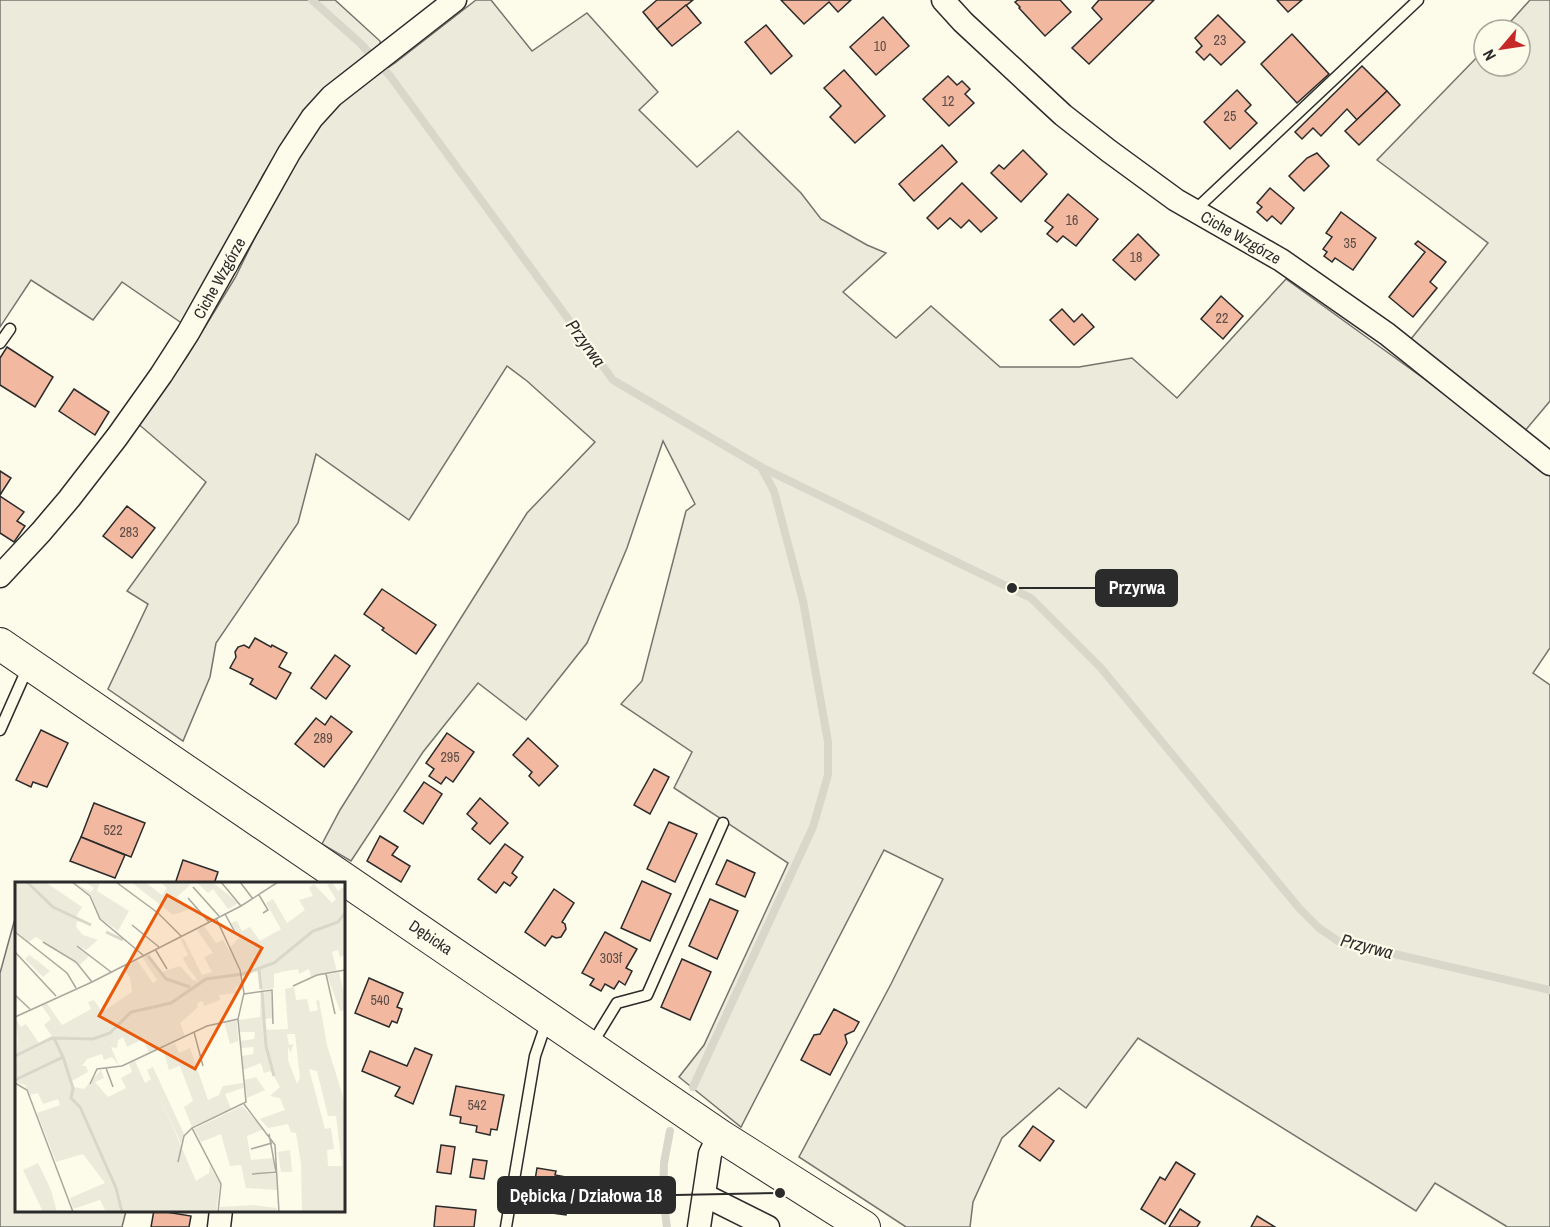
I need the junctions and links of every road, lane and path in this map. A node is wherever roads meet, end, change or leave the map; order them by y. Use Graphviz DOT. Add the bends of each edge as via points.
graph roads {
  1 [pos="455,0"];
  2 [pos="942,0"];
  3 [pos="1418,0"];
  4 [pos="1194,210"];
  5 [pos="10,329"];
  6 [pos="0,343"];
  7 [pos="1550,464"];
  8 [pos="0,576"];
  9 [pos="0,644"];
  10 [pos="29,664"];
  11 [pos="0,730"];
  12 [pos="723,823"];
  13 [pos="320,874"];
  14 [pos="345,890"];
  15 [pos="548,1018"];
  16 [pos="590,1047"];
  17 [pos="719,1135"];
  18 [pos="704,1196"];
  19 [pos="221,1212"];
  20 [pos="849,1223"];
  21 [pos="219,1227"];
  22 [pos="506,1227"];
  23 [pos="699,1227"];
  24 [pos="768,1227"];
  1 -- 8 [label="street, Ciche Wzgórze" via="332,96 312,118 161,375 69,499"];
  2 -- 4 [label="street, Ciche Wzgórze" via="1063,115"];
  3 -- 4 [label="lane"];
  4 -- 7 [label="street, Ciche Wzgórze" via="1281,260 1387,333"];
  5 -- 6 [label="lane"];
  9 -- 10 [label="street, Dębicka"];
  10 -- 11 [label="lane"];
  10 -- 13 [label="street, Dębicka"];
  12 -- 16 [label="lane" via="647,995 617,1003"];
  14 -- 15 [label="street, Dębicka"];
  15 -- 16 [label="street, Dębicka"];
  15 -- 22 [label="lane" via="536,1056"];
  16 -- 17 [label="street, Dębicka"];
  17 -- 18 [label="street" via="710,1154"];
  17 -- 20 [label="street, Dębicka"];
  18 -- 23 [label="street"];
  18 -- 24 [label="street"];
  19 -- 21 [label="street"];
}
